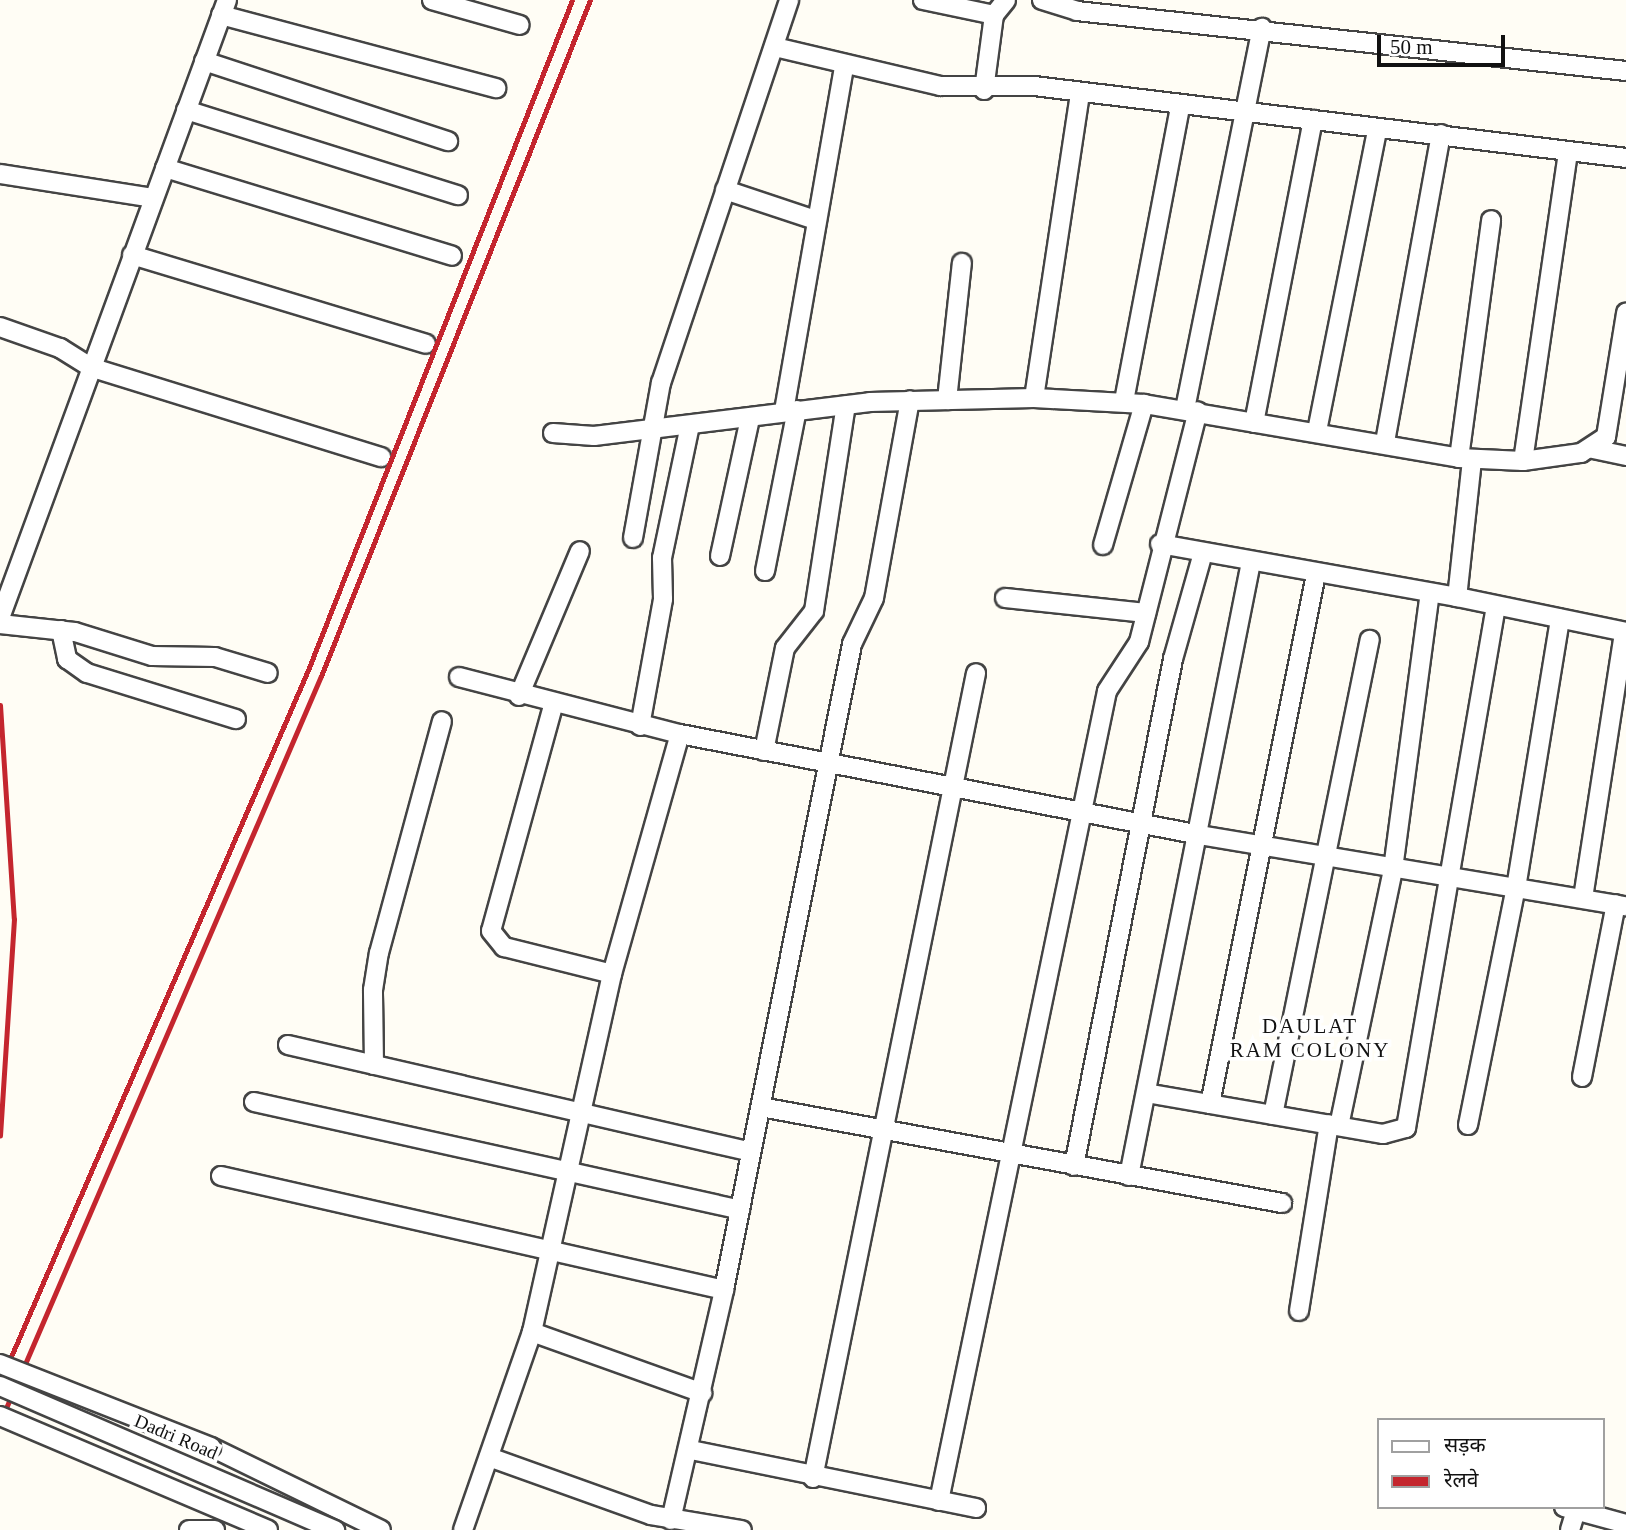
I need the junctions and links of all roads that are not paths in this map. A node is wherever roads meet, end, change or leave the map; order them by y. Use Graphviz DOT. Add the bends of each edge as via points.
graph roads {
  1 [pos="432,0"];
  2 [pos="789,0"];
  3 [pos="923,0"];
  4 [pos="1006,0"];
  5 [pos="1042,0"];
  6 [pos="224,8"];
  7 [pos="1159,9"];
  8 [pos="994,15"];
  9 [pos="520,25"];
  10 [pos="1262,28"];
  11 [pos="775,47"];
  12 [pos="204,61"];
  13 [pos="844,67"];
  14 [pos="1626,71"];
  15 [pos="496,88"];
  16 [pos="984,90"];
  17 [pos="1080,94"];
  18 [pos="1180,107"];
  19 [pos="186,110"];
  20 [pos="1247,114"];
  21 [pos="1313,120"];
  22 [pos="1377,130"];
  23 [pos="1441,134"];
  24 [pos="448,141"];
  25 [pos="1568,152"];
  26 [pos="1626,158"];
  27 [pos="164,168"];
  28 [pos="0,174"];
  29 [pos="725,190"];
  30 [pos="458,195"];
  31 [pos="153,198"];
  32 [pos="816,220"];
  33 [pos="1491,220"];
  34 [pos="132,255"];
  35 [pos="452,256"];
  36 [pos="962,263"];
  37 [pos="1626,313"];
  38 [pos="0,327"];
  39 [pos="426,344"];
  40 [pos="90,367"];
  41 [pos="1621,379"];
  42 [pos="1034,398"];
  43 [pos="910,400"];
  44 [pos="947,400"];
  45 [pos="1124,401"];
  46 [pos="1143,404"];
  47 [pos="846,405"];
  48 [pos="1191,410"];
  49 [pos="791,411"];
  50 [pos="750,418"];
  51 [pos="1254,423"];
  52 [pos="690,425"];
  53 [pos="655,428"];
  54 [pos="1317,432"];
  55 [pos="553,433"];
  56 [pos="1385,442"];
  57 [pos="1593,449"];
  58 [pos="381,457"];
  59 [pos="1626,457"];
  60 [pos="1466,459"];
  61 [pos="1523,461"];
  62 [pos="633,538"];
  63 [pos="1160,544"];
  64 [pos="1103,545"];
  65 [pos="579,551"];
  66 [pos="1203,553"];
  67 [pos="720,556"];
  68 [pos="1251,562"];
  69 [pos="765,571"];
  70 [pos="1316,575"];
  71 [pos="1430,593"];
  72 [pos="1457,597"];
  73 [pos="1004,598"];
  74 [pos="1496,606"];
  75 [pos="1146,613"];
  76 [pos="0,618"];
  77 [pos="1560,619"];
  78 [pos="0,624"];
  79 [pos="61,630"];
  80 [pos="1625,632"];
  81 [pos="1370,640"];
  82 [pos="268,673"];
  83 [pos="976,673"];
  84 [pos="459,677"];
  85 [pos="519,696"];
  86 [pos="553,706"];
  87 [pos="236,719"];
  88 [pos="442,721"];
  89 [pos="640,726"];
  90 [pos="680,734"];
  91 [pos="764,751"];
  92 [pos="829,763"];
  93 [pos="954,786"];
  94 [pos="1081,811"];
  95 [pos="1145,823"];
  96 [pos="1199,835"];
  97 [pos="1264,846"];
  98 [pos="1325,856"];
  99 [pos="1393,869"];
  100 [pos="1454,877"];
  101 [pos="1516,888"];
  102 [pos="1583,898"];
  103 [pos="1621,905"];
  104 [pos="612,974"];
  105 [pos="288,1045"];
  106 [pos="374,1065"];
  107 [pos="1582,1077"];
  108 [pos="1146,1093"];
  109 [pos="254,1102"];
  110 [pos="1210,1104"];
  111 [pos="761,1107"];
  112 [pos="584,1113"];
  113 [pos="1273,1115"];
  114 [pos="1334,1125"];
  115 [pos="1468,1125"];
  116 [pos="884,1132"];
  117 [pos="751,1152"];
  118 [pos="1009,1154"];
  119 [pos="1074,1166"];
  120 [pos="567,1175"];
  121 [pos="220,1176"];
  122 [pos="1129,1176"];
  123 [pos="1282,1203"];
  124 [pos="740,1209"];
  125 [pos="553,1251"];
  126 [pos="724,1290"];
  127 [pos="1299,1311"];
  128 [pos="532,1332"];
  129 [pos="0,1364"];
  130 [pos="0,1386"];
  131 [pos="702,1393"];
  132 [pos="0,1416"];
  133 [pos="691,1451"];
  134 [pos="489,1457"];
  135 [pos="813,1478"];
  136 [pos="939,1501"];
  137 [pos="976,1508"];
  138 [pos="1572,1509"];
  139 [pos="1575,1509"];
  140 [pos="671,1520"];
  141 [pos="1626,1524"];
  142 [pos="268,1530"];
  143 [pos="335,1530"];
  144 [pos="380,1530"];
  145 [pos="463,1530"];
  146 [pos="742,1530"];
  147 [pos="1570,1530"];
  1 -- 9 [label="street"];
  2 -- 11 [label="street"];
  3 -- 8 [label="street"];
  4 -- 8 [label="street"];
  5 -- 7 [label="street" via="1060,9"];
  6 -- 12 [label="street"];
  6 -- 15 [label="street"];
  7 -- 10 [label="street"];
  8 -- 16 [label="street"];
  10 -- 14 [label="street"];
  10 -- 20 [label="street"];
  11 -- 13 [label="street"];
  11 -- 29 [label="street"];
  12 -- 19 [label="street"];
  12 -- 24 [label="street"];
  13 -- 16 [label="street"];
  13 -- 32 [label="street"];
  16 -- 17 [label="street" via="1034,86"];
  17 -- 18 [label="street"];
  17 -- 42 [label="street"];
  18 -- 20 [label="street"];
  18 -- 45 [label="street"];
  19 -- 27 [label="street"];
  19 -- 30 [label="street"];
  20 -- 21 [label="street"];
  20 -- 48 [label="street"];
  21 -- 22 [label="street"];
  21 -- 51 [label="street"];
  22 -- 23 [label="street"];
  22 -- 54 [label="street"];
  23 -- 25 [label="street"];
  23 -- 56 [label="street"];
  25 -- 26 [label="street"];
  25 -- 61 [label="street"];
  27 -- 31 [label="street"];
  27 -- 35 [label="street"];
  28 -- 31 [label="street"];
  29 -- 32 [label="street"];
  29 -- 53 [label="street" via="661,383"];
  31 -- 34 [label="street"];
  32 -- 49 [label="street"];
  33 -- 60 [label="street"];
  34 -- 39 [label="street"];
  34 -- 40 [label="street"];
  36 -- 44 [label="street"];
  37 -- 41 [label="street"];
  38 -- 40 [label="street"];
  40 -- 58 [label="street"];
  40 -- 76 [label="street"];
  41 -- 57 [label="street" via="1606,437"];
  42 -- 44 [label="street"];
  42 -- 45 [label="street"];
  43 -- 44 [label="street"];
  43 -- 47 [label="street"];
  43 -- 92 [label="street" via="874,598 852,644"];
  45 -- 46 [label="street"];
  46 -- 48 [label="street"];
  46 -- 64 [label="street"];
  47 -- 49 [label="street"];
  47 -- 91 [label="street" via="814,611 785,648"];
  48 -- 51 [label="street"];
  48 -- 63 [label="street"];
  49 -- 50 [label="street"];
  49 -- 69 [label="street"];
  50 -- 52 [label="street"];
  50 -- 67 [label="street"];
  51 -- 54 [label="street"];
  52 -- 53 [label="street"];
  52 -- 89 [label="street" via="662,558 663,599"];
  53 -- 55 [label="street"];
  53 -- 62 [label="street"];
  54 -- 56 [label="street"];
  56 -- 60 [label="street"];
  57 -- 59 [label="street"];
  57 -- 61 [label="street"];
  60 -- 61 [label="street"];
  60 -- 72 [label="street"];
  63 -- 66 [label="street"];
  63 -- 75 [label="street"];
  65 -- 85 [label="street"];
  66 -- 68 [label="street"];
  66 -- 95 [label="street" via="1173,659"];
  68 -- 70 [label="street"];
  68 -- 96 [label="street"];
  70 -- 71 [label="street"];
  70 -- 97 [label="street"];
  71 -- 72 [label="street"];
  71 -- 99 [label="street"];
  72 -- 74 [label="street"];
  73 -- 75 [label="street"];
  74 -- 77 [label="street"];
  74 -- 100 [label="street"];
  75 -- 94 [label="street" via="1135,653 1107,691"];
  77 -- 80 [label="street"];
  77 -- 101 [label="street"];
  78 -- 79 [label="street"];
  79 -- 82 [label="street" via="152,656 204,655"];
  79 -- 87 [label="street" via="67,659 87,673"];
  80 -- 102 [label="street"];
  81 -- 98 [label="street"];
  83 -- 93 [label="street"];
  84 -- 85 [label="street"];
  85 -- 86 [label="street"];
  86 -- 89 [label="street"];
  86 -- 104 [label="street" via="491,931 504,947"];
  88 -- 106 [label="street" via="379,953 373,990"];
  89 -- 90 [label="street"];
  90 -- 91 [label="street"];
  90 -- 104 [label="street"];
  91 -- 92 [label="street"];
  92 -- 93 [label="street"];
  92 -- 111 [label="street"];
  93 -- 94 [label="street"];
  93 -- 116 [label="street"];
  94 -- 95 [label="street"];
  94 -- 118 [label="street"];
  95 -- 96 [label="street"];
  95 -- 119 [label="street"];
  96 -- 97 [label="street"];
  96 -- 108 [label="street"];
  97 -- 98 [label="street"];
  97 -- 110 [label="street"];
  98 -- 99 [label="street"];
  98 -- 113 [label="street"];
  99 -- 100 [label="street"];
  99 -- 114 [label="street"];
  100 -- 101 [label="street"];
  100 -- 114 [label="street" via="1406,1128 1394,1135"];
  101 -- 102 [label="street"];
  101 -- 115 [label="street"];
  102 -- 103 [label="street"];
  103 -- 107 [label="street"];
  104 -- 112 [label="street"];
  105 -- 106 [label="street"];
  106 -- 112 [label="street"];
  108 -- 110 [label="street"];
  108 -- 122 [label="street"];
  109 -- 120 [label="street"];
  110 -- 113 [label="street"];
  111 -- 116 [label="street"];
  111 -- 117 [label="street"];
  112 -- 117 [label="street"];
  112 -- 120 [label="street"];
  113 -- 114 [label="street"];
  114 -- 127 [label="street"];
  116 -- 118 [label="street"];
  116 -- 135 [label="street"];
  117 -- 124 [label="street"];
  118 -- 119 [label="street"];
  118 -- 136 [label="street"];
  119 -- 122 [label="street"];
  120 -- 124 [label="street"];
  120 -- 125 [label="street"];
  121 -- 125 [label="street"];
  122 -- 123 [label="street"];
  124 -- 126 [label="street"];
  125 -- 126 [label="street"];
  125 -- 128 [label="street"];
  126 -- 131 [label="street"];
  128 -- 131 [label="street"];
  128 -- 134 [label="street"];
  129 -- 144 [label="street, bridge" via="211,1447"];
  130 -- 143 [label="street, Dadri Road, bridge"];
  131 -- 133 [label="street"];
  132 -- 142 [label="street, bridge"];
  133 -- 135 [label="street"];
  133 -- 140 [label="street"];
  134 -- 140 [label="street"];
  134 -- 145 [label="street"];
  135 -- 136 [label="street"];
  136 -- 137 [label="street"];
  138 -- 147 [label="street"];
  139 -- 141 [label="street"];
  140 -- 146 [label="street"];
}
